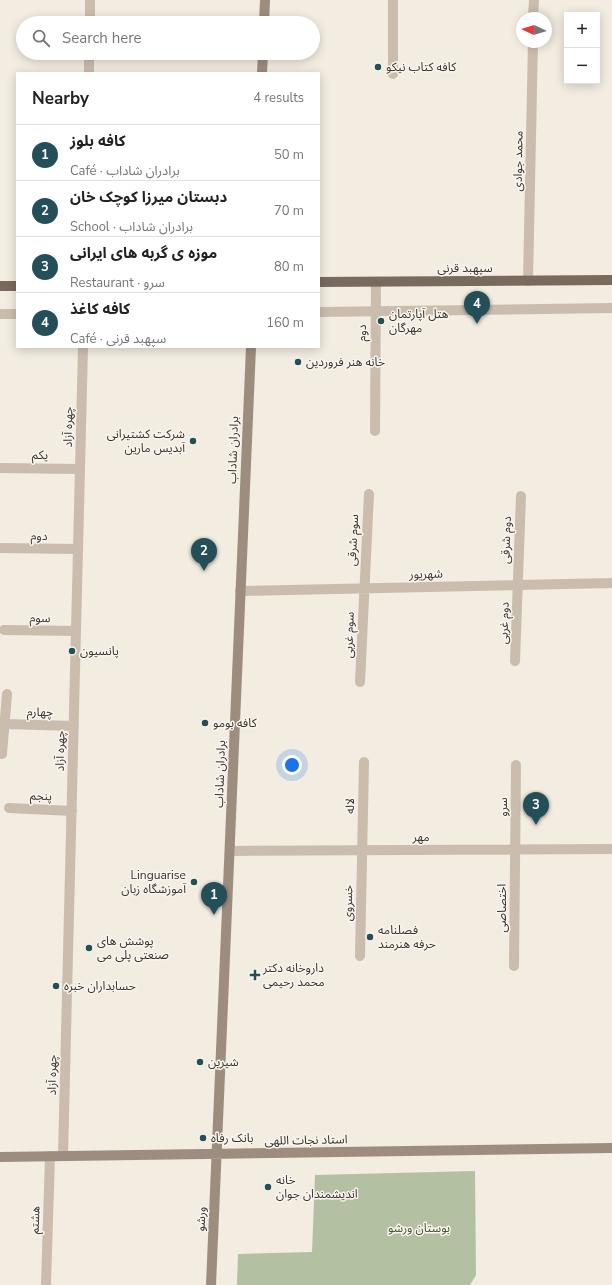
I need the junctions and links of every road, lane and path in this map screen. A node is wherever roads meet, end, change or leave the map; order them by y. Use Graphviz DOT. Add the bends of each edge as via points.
graph roads {
  1 [pos="90,0"];
  2 [pos="265,0"];
  3 [pos="393,0"];
  4 [pos="534,0"];
  5 [pos="533,12"];
  6 [pos="90,16"];
  7 [pos="264,16"];
  8 [pos="533,48"];
  9 [pos="90,60"];
  10 [pos="263,60"];
  11 [pos="89,72"];
  12 [pos="262,72"];
  13 [pos="393,74"];
  14 [pos="612,280"];
  15 [pos="528,281"];
  16 [pos="320,282"];
  17 [pos="376,282"];
  18 [pos="0,286"];
  19 [pos="16,286"];
  20 [pos="612,308"];
  21 [pos="376,311"];
  22 [pos="320,312"];
  23 [pos="0,314"];
  24 [pos="16,314"];
  25 [pos="84,348"];
  26 [pos="251,348"];
  27 [pos="375,431"];
  28 [pos="0,468"];
  29 [pos="80,469"];
  30 [pos="369,494"];
  31 [pos="521,496"];
  32 [pos="0,548"];
  33 [pos="78,549"];
  34 [pos="612,583"];
  35 [pos="518,585"];
  36 [pos="364,588"];
  37 [pos="240,591"];
  38 [pos="4,630"];
  39 [pos="76,631"];
  40 [pos="515,662"];
  41 [pos="360,682"];
  42 [pos="7,694"];
  43 [pos="4,724"];
  44 [pos="74,726"];
  45 [pos="2,754"];
  46 [pos="364,762"];
  47 [pos="516,765"];
  48 [pos="9,808"];
  49 [pos="72,810"];
  50 [pos="612,849"];
  51 [pos="515,850"];
  52 [pos="362,851"];
  53 [pos="230,852"];
  54 [pos="360,956"];
  55 [pos="514,966"];
  56 [pos="612,1148"];
  57 [pos="217,1154"];
  58 [pos="50,1156"];
  59 [pos="63,1156"];
  60 [pos="0,1157"];
  61 [pos="46,1285"];
  62 [pos="211,1285"];
  1 -- 6 [label="street"];
  2 -- 7 [label="street"];
  3 -- 13 [label="street"];
  4 -- 5 [label="street"];
  8 -- 15 [label="street, محمد جوادی"];
  9 -- 11 [label="street"];
  10 -- 12 [label="street"];
  14 -- 15 [label="main road, سپهبد قرنی"];
  15 -- 17 [label="main road, سپهبد قرنی"];
  16 -- 17 [label="main road, سپهبد قرنی"];
  17 -- 21 [label="street, دوم"];
  18 -- 19 [label="main road"];
  20 -- 21 [label="street"];
  21 -- 22 [label="street"];
  21 -- 27 [label="street, دوم"];
  23 -- 24 [label="street"];
  25 -- 29 [label="street, چهره آزاد"];
  26 -- 37 [label="street, برادران شاداب"];
  28 -- 29 [label="street, یکم"];
  29 -- 33 [label="street, چهره آزاد"];
  30 -- 36 [label="street, سوم شرقی"];
  31 -- 35 [label="street, دوم شرقی"];
  32 -- 33 [label="street, دوم"];
  33 -- 39 [label="street, چهره آزاد"];
  34 -- 35 [label="street, شهریور"];
  35 -- 36 [label="street, شهریور"];
  35 -- 40 [label="street, دوم غربی"];
  36 -- 37 [label="street, شهریور"];
  36 -- 41 [label="street, سوم غربی"];
  37 -- 53 [label="street, برادران شاداب"];
  38 -- 39 [label="street, سوم"];
  39 -- 44 [label="street, چهره آزاد"];
  42 -- 43 [label="street"];
  43 -- 44 [label="street, چهارم"];
  43 -- 45 [label="street"];
  44 -- 49 [label="street, چهره آزاد"];
  46 -- 52 [label="street, لاله"];
  47 -- 51 [label="street, سرو"];
  48 -- 49 [label="street, پنجم"];
  49 -- 59 [label="street, چهره آزاد"];
  50 -- 51 [label="street, مهر"];
  51 -- 52 [label="street, مهر"];
  51 -- 55 [label="street, اختصاصی"];
  52 -- 53 [label="street, مهر"];
  52 -- 54 [label="street, خسروی"];
  53 -- 57 [label="street, برادران شاداب"];
  56 -- 57 [label="street, استاد نجات اللهی"];
  57 -- 59 [label="street, استاد نجات اللهی"];
  57 -- 62 [label="street, ورشو"];
  58 -- 59 [label="street, استاد نجات اللهی"];
  58 -- 60 [label="street, استاد نجات اللهی"];
  58 -- 61 [label="street, هشتم"];
}
